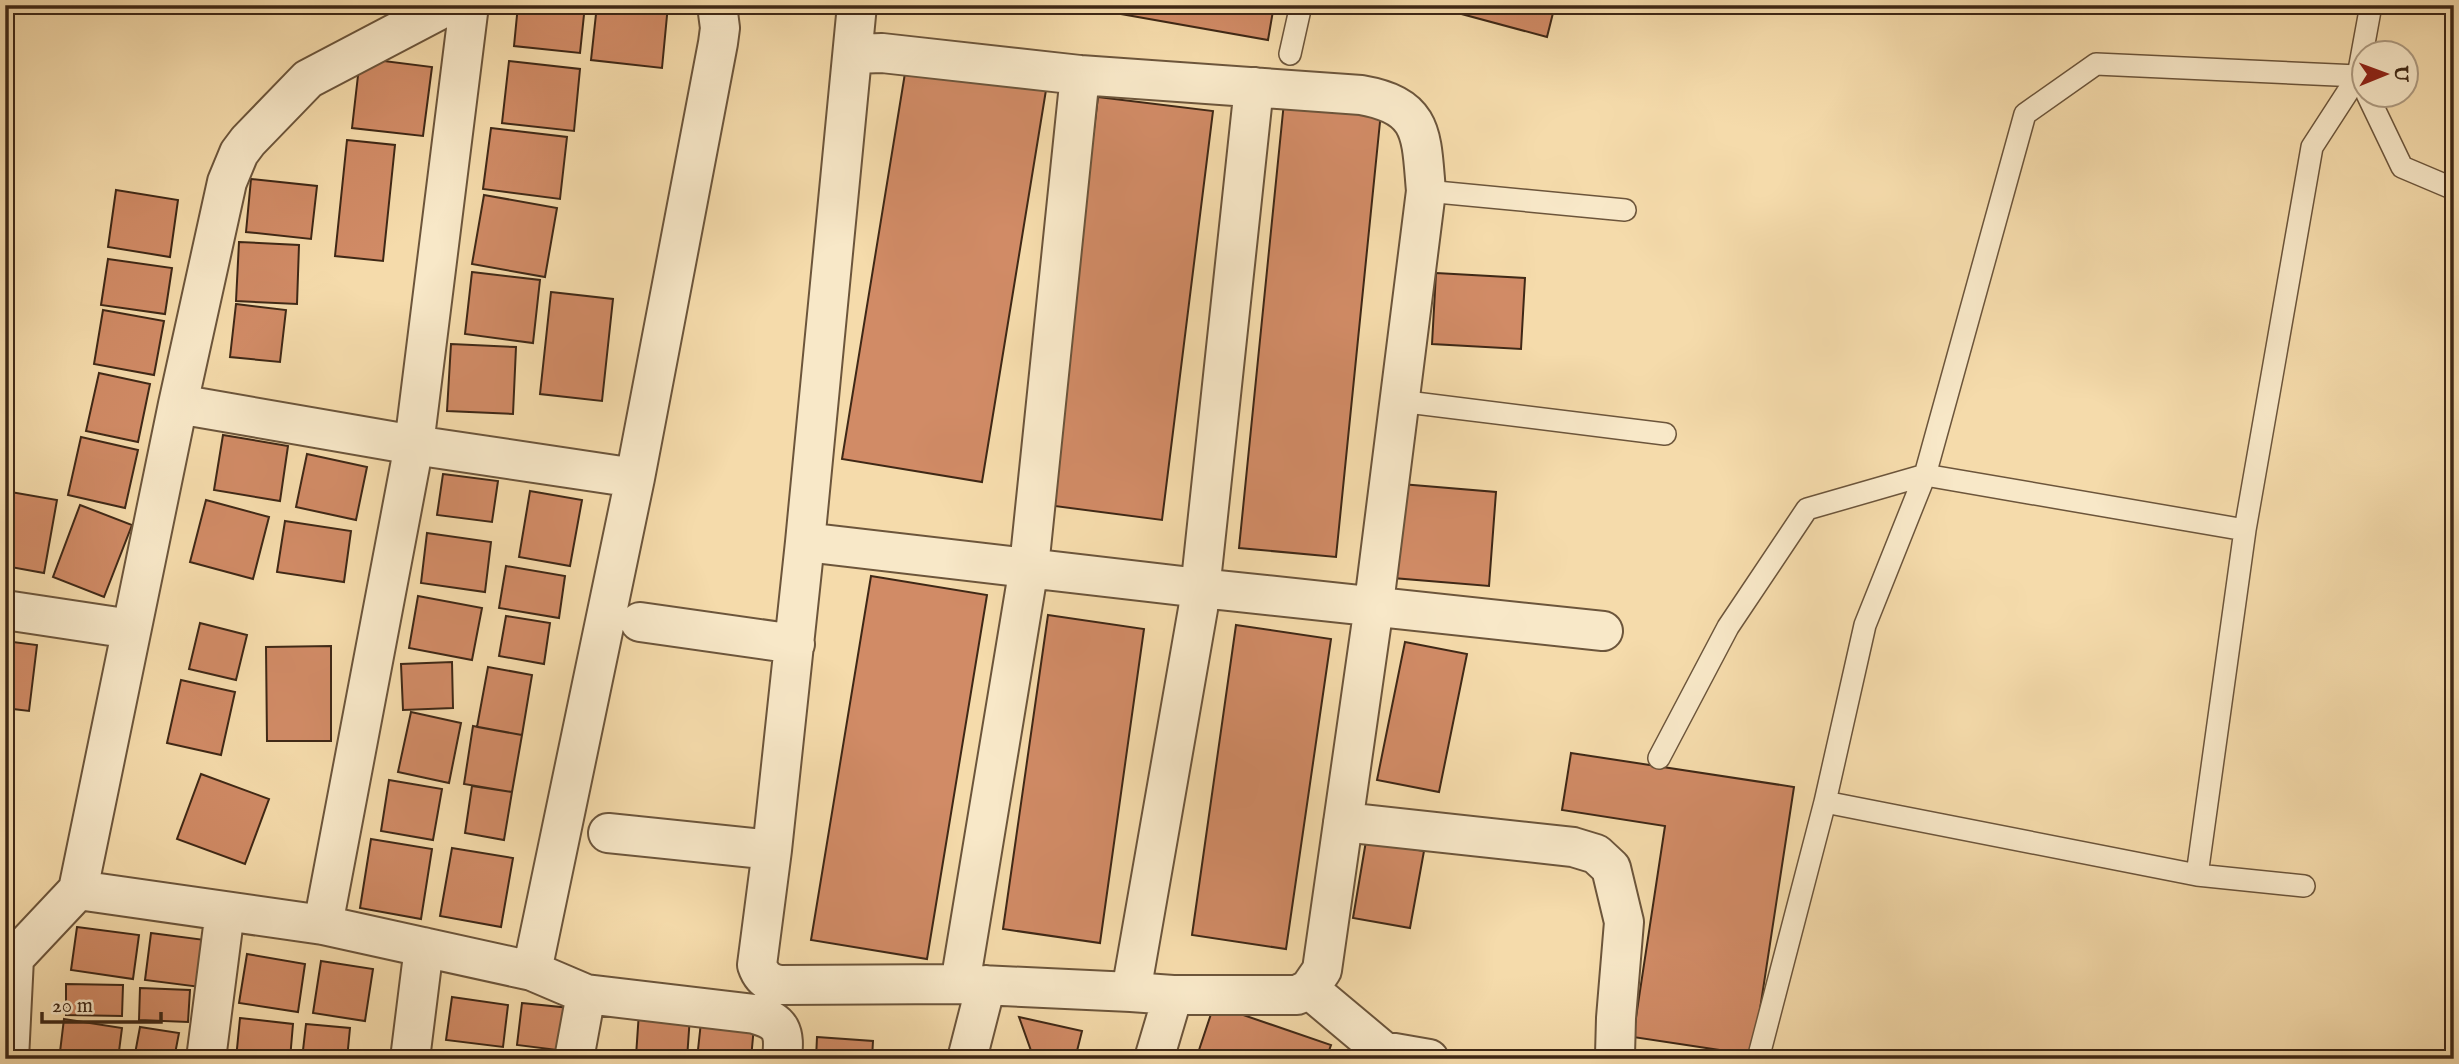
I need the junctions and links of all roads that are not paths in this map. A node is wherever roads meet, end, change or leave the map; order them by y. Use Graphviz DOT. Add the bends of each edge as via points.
graph roads {
  1 [pos="449,5"];
  2 [pos="468,5"];
  3 [pos="717,5"];
  4 [pos="857,5"];
  5 [pos="1301,5"];
  6 [pos="2371,5"];
  7 [pos="2368,38"];
  8 [pos="854,54"];
  9 [pos="1290,54"];
  10 [pos="1080,75"];
  11 [pos="2350,86"];
  12 [pos="1254,87"];
  13 [pos="2350,102"];
  14 [pos="2373,108"];
  15 [pos="2454,189"];
  16 [pos="1426,191"];
  17 [pos="1625,210"];
  18 [pos="1399,401"];
  19 [pos="178,404"];
  20 [pos="1665,434"];
  21 [pos="414,445"];
  22 [pos="1925,475"];
  23 [pos="635,478"];
  24 [pos="2245,530"];
  25 [pos="805,542"];
  26 [pos="1029,567"];
  27 [pos="1200,588"];
  28 [pos="1374,606"];
  29 [pos="5,610"];
  30 [pos="640,622"];
  31 [pos="131,629"];
  32 [pos="1603,631"];
  33 [pos="794,644"];
  34 [pos="1659,758"];
  35 [pos="1825,802"];
  36 [pos="1343,822"];
  37 [pos="608,833"];
  38 [pos="772,850"];
  39 [pos="2197,875"];
  40 [pos="2304,886"];
  41 [pos="78,890"];
  42 [pos="225,911"];
  43 [pos="323,925"];
  44 [pos="425,947"];
  45 [pos="10,958"];
  46 [pos="532,971"];
  47 [pos="973,984"];
  48 [pos="1309,989"];
  49 [pos="1131,992"];
  50 [pos="586,994"];
  51 [pos="1173,995"];
  52 [pos="1382,1055"];
  53 [pos="1615,1055"];
  54 [pos="9,1059"];
  55 [pos="206,1059"];
  56 [pos="410,1059"];
  57 [pos="574,1059"];
  58 [pos="782,1059"];
  59 [pos="967,1059"];
  60 [pos="1154,1059"];
  61 [pos="1429,1059"];
  62 [pos="1758,1059"];
  1 -- 19 [label="street" via="308,79 239,153 227,183"];
  2 -- 21 [label="street"];
  3 -- 23 [label="street" via="718,44"];
  4 -- 8 [label="street"];
  5 -- 9 [label="lane"];
  6 -- 7 [label="lane"];
  8 -- 10 [label="street" via="883,53"];
  8 -- 25 [label="street"];
  10 -- 12 [label="street"];
  10 -- 26 [label="street"];
  11 -- 22 [label="lane" via="2096,64 2025,114"];
  12 -- 16 [label="street" via="1361,95 1401,107 1419,135"];
  12 -- 27 [label="street"];
  13 -- 24 [label="lane" via="2312,147"];
  14 -- 15 [label="lane" via="2402,167"];
  16 -- 17 [label="lane"];
  16 -- 18 [label="street"];
  18 -- 20 [label="lane"];
  18 -- 28 [label="street"];
  19 -- 21 [label="street"];
  19 -- 31 [label="street"];
  21 -- 23 [label="street"];
  21 -- 43 [label="street"];
  22 -- 24 [label="lane"];
  22 -- 34 [label="lane" via="1807,509 1728,627"];
  22 -- 35 [label="lane" via="1865,625"];
  23 -- 46 [label="street"];
  24 -- 39 [label="lane"];
  25 -- 26 [label="street"];
  25 -- 33 [label="street"];
  26 -- 27 [label="street"];
  26 -- 47 [label="street"];
  27 -- 28 [label="street"];
  27 -- 49 [label="street"];
  28 -- 32 [label="street"];
  28 -- 36 [label="street"];
  29 -- 31 [label="street"];
  30 -- 33 [label="street"];
  31 -- 41 [label="street"];
  33 -- 38 [label="street"];
  35 -- 39 [label="lane"];
  35 -- 62 [label="lane"];
  36 -- 48 [label="street" via="1322,970"];
  36 -- 53 [label="street" via="1573,847 1605,860 1624,922"];
  37 -- 38 [label="street"];
  38 -- 47 [label="street" via="757,965 764,979 780,985"];
  39 -- 40 [label="lane"];
  41 -- 42 [label="street"];
  41 -- 45 [label="street"];
  42 -- 43 [label="street"];
  42 -- 55 [label="street"];
  43 -- 44 [label="street"];
  44 -- 46 [label="street"];
  44 -- 56 [label="street"];
  45 -- 54 [label="street"];
  46 -- 50 [label="street"];
  47 -- 49 [label="street"];
  47 -- 59 [label="street"];
  48 -- 51 [label="street" via="1297,995"];
  48 -- 52 [label="street"];
  49 -- 51 [label="street"];
  50 -- 57 [label="street"];
  50 -- 58 [label="street" via="755,1014 779,1025"];
  51 -- 60 [label="street"];
  52 -- 61 [label="street"];
}
